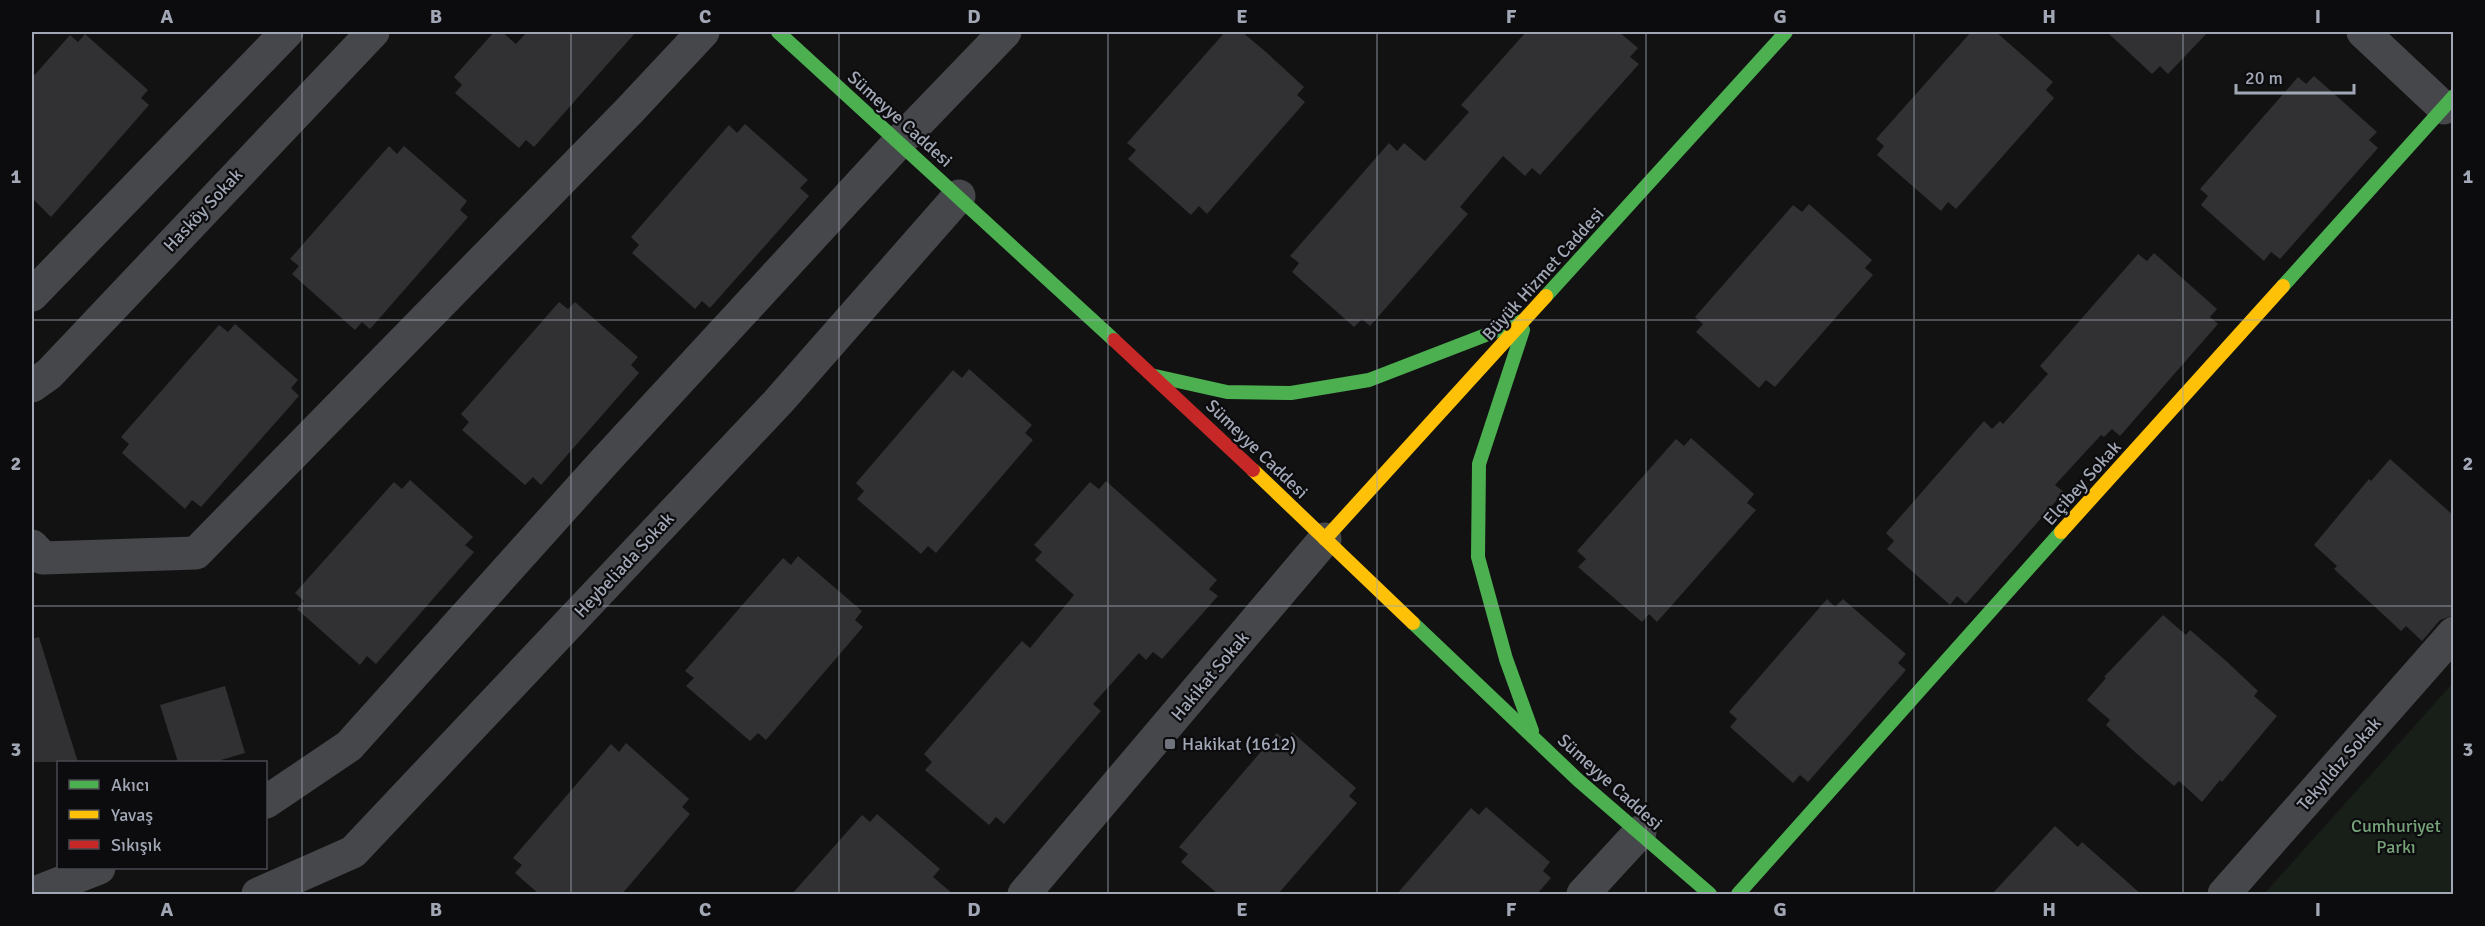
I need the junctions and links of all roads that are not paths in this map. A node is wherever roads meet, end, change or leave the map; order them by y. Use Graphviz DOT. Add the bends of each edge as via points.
graph roads {
  1 [pos="287,32"];
  2 [pos="373,32"];
  3 [pos="703,32"];
  4 [pos="778,32"];
  5 [pos="1005,32"];
  6 [pos="1786,32"];
  7 [pos="2363,32"];
  8 [pos="2449,102"];
  9 [pos="900,141"];
  10 [pos="959,196"];
  11 [pos="32,295"];
  12 [pos="1527,320"];
  13 [pos="1155,376"];
  14 [pos="32,386"];
  15 [pos="1325,539"];
  16 [pos="32,546"];
  17 [pos="2454,633"];
  18 [pos="1535,739"];
  19 [pos="267,801"];
  20 [pos="1640,832"];
  21 [pos="94,869"];
  22 [pos="1693,889"];
  23 [pos="32,894"];
  24 [pos="258,894"];
  25 [pos="1024,894"];
  26 [pos="1583,894"];
  27 [pos="1738,894"];
  28 [pos="2224,894"];
  1 -- 11 [label="street"];
  2 -- 14 [label="street, Hasköy Sokak" via="49,374"];
  3 -- 16 [label="street" via="196,553 43,558"];
  4 -- 9 [label="street, Sümeyye Caddesi"];
  5 -- 9 [label="street"];
  6 -- 12 [label="street, Büyük Hizmet Caddesi"];
  7 -- 8 [label="street"];
  8 -- 27 [label="street, Elçibey Sokak"];
  9 -- 10 [label="street, Sümeyye Caddesi"];
  9 -- 19 [label="street" via="349,746"];
  10 -- 13 [label="street, Sümeyye Caddesi"];
  10 -- 24 [label="street, Heybeliada Sokak" via="778,402 352,852"];
  12 -- 13 [label="street" via="1369,380 1302,391 1227,392"];
  12 -- 15 [label="street, Büyük Hizmet Caddesi"];
  12 -- 18 [label="street" via="1479,464 1478,557 1506,660"];
  13 -- 15 [label="street, Sümeyye Caddesi"];
  15 -- 18 [label="street, Sümeyye Caddesi"];
  15 -- 25 [label="street, Hakikat Sokak"];
  17 -- 28 [label="street, Tekyıldız Sokak"];
  18 -- 20 [label="street, Sümeyye Caddesi"];
  20 -- 22 [label="street, Sümeyye Caddesi"];
  20 -- 26 [label="street"];
  21 -- 23 [label="street"];
}
